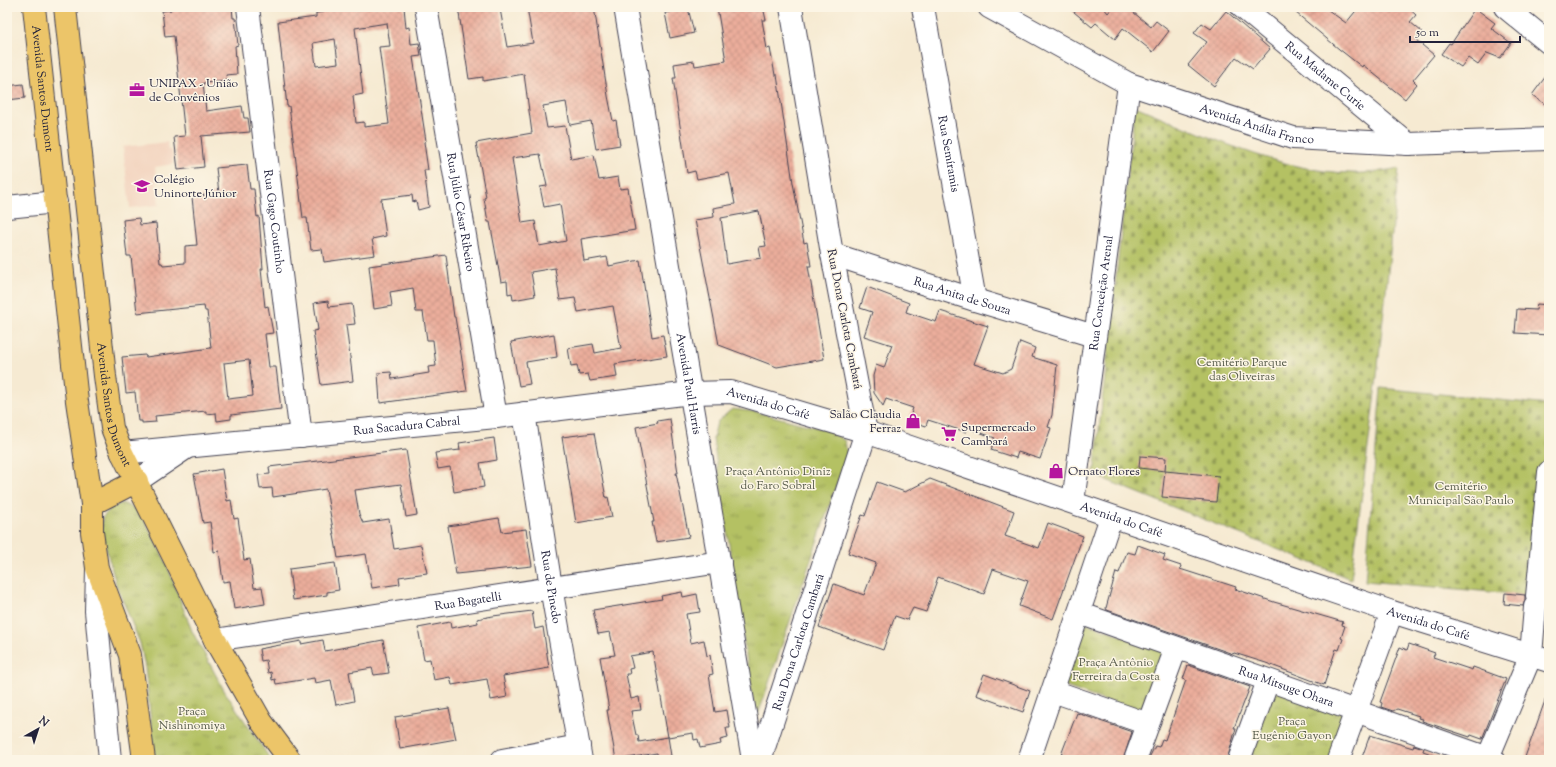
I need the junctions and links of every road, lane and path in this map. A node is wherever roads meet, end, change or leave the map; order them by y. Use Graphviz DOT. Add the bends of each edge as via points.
graph roads {
  1 [pos="34,7"];
  2 [pos="65,7"];
  3 [pos="248,7"];
  4 [pos="426,7"];
  5 [pos="625,7"];
  6 [pos="790,7"];
  7 [pos="923,7"];
  8 [pos="989,7"];
  9 [pos="1242,7"];
  10 [pos="1505,7"];
  11 [pos="1549,42"];
  12 [pos="1129,84"];
  13 [pos="1549,139"];
  14 [pos="1408,144"];
  15 [pos="47,204"];
  16 [pos="7,207"];
  17 [pos="832,254"];
  18 [pos="975,300"];
  19 [pos="1094,336"];
  20 [pos="691,393"];
  21 [pos="77,401"];
  22 [pos="524,413"];
  23 [pos="496,417"];
  24 [pos="866,432"];
  25 [pos="301,436"];
  26 [pos="189,446"];
  27 [pos="119,447"];
  28 [pos="1549,472"];
  29 [pos="137,481"];
  30 [pos="1073,502"];
  31 [pos="92,504"];
  32 [pos="1111,517"];
  33 [pos="720,562"];
  34 [pos="97,568"];
  35 [pos="550,587"];
  36 [pos="1392,612"];
  37 [pos="1079,613"];
  38 [pos="215,640"];
  39 [pos="1176,648"];
  40 [pos="1540,658"];
  41 [pos="1268,680"];
  42 [pos="1053,691"];
  43 [pos="1356,712"];
  44 [pos="1148,724"];
  45 [pos="580,753"];
  46 [pos="1243,759"];
  47 [pos="1490,759"];
  48 [pos="110,760"];
  49 [pos="144,760"];
  50 [pos="290,760"];
  51 [pos="502,760"];
  52 [pos="753,760"];
  53 [pos="760,760"];
  54 [pos="1029,760"];
  55 [pos="1135,760"];
  56 [pos="1338,760"];
  1 -- 15 [label="main road, Avenida Santos Dumont"];
  2 -- 27 [label="main road, Avenida Santos Dumont" via="105,376 112,428"];
  3 -- 25 [label="street, Rua Gago Coutinho"];
  4 -- 23 [label="street, Rua Júlio César Ribeiro"];
  5 -- 20 [label="street, Avenida Paul Harris"];
  6 -- 17 [label="street, Rua Dona Carlota Cambará"];
  7 -- 18 [label="street, Rua Semíramis"];
  8 -- 12 [label="street, Avenida Anália Franco"];
  9 -- 14 [label="street, Rua Madame Curie"];
  10 -- 11 [label="street"];
  12 -- 14 [label="street, Avenida Anália Franco" via="1293,138"];
  12 -- 19 [label="street, Rua Conceição Arenal"];
  13 -- 14 [label="street, Avenida Anália Franco"];
  15 -- 16 [label="street"];
  15 -- 21 [label="main road, Avenida Santos Dumont"];
  17 -- 18 [label="street, Rua Anita de Souza"];
  17 -- 24 [label="street, Rua Dona Carlota Cambará"];
  18 -- 19 [label="street, Rua Anita de Souza"];
  19 -- 30 [label="street, Rua Conceição Arenal"];
  20 -- 22 [label="street, Rua Sacadura Cabral"];
  20 -- 24 [label="street, Avenida do Café" via="731,392"];
  20 -- 33 [label="street, Avenida Paul Harris"];
  21 -- 27 [label="main road" via="89,419 97,444"];
  21 -- 31 [label="main road, Avenida Santos Dumont"];
  22 -- 23 [label="street, Rua Sacadura Cabral"];
  22 -- 35 [label="street, Rua de Pinedo"];
  23 -- 25 [label="street, Rua Sacadura Cabral"];
  24 -- 30 [label="street, Avenida do Café"];
  24 -- 53 [label="street, Rua Dona Carlota Cambará"];
  25 -- 26 [label="street, Rua Sacadura Cabral"];
  26 -- 27 [label="street, Rua Sacadura Cabral"];
  26 -- 29 [label="street"];
  27 -- 29 [label="main road, Avenida Santos Dumont"];
  28 -- 40 [label="street" via="1536,601"];
  29 -- 31 [label="main road"];
  29 -- 38 [label="main road, Avenida Santos Dumont"];
  30 -- 32 [label="street, Avenida do Café"];
  31 -- 34 [label="main road, Avenida Santos Dumont" via="92,532"];
  32 -- 36 [label="street, Avenida do Café"];
  32 -- 37 [label="street"];
  33 -- 35 [label="street, Rua Bagatelli"];
  33 -- 52 [label="street, Avenida Paul Harris"];
  34 -- 48 [label="street" via="96,611"];
  34 -- 49 [label="main road, Avenida Santos Dumont" via="130,655"];
  35 -- 38 [label="street, Rua Bagatelli"];
  35 -- 45 [label="street, Rua de Pinedo"];
  36 -- 40 [label="street, Avenida do Café"];
  36 -- 43 [label="street"];
  37 -- 39 [label="street, Rua Mitsuge Ohara"];
  37 -- 42 [label="street"];
  38 -- 50 [label="main road, Avenida Santos Dumont" via="261,721"];
  39 -- 41 [label="street, Rua Mitsuge Ohara"];
  39 -- 44 [label="street"];
  40 -- 47 [label="street"];
  41 -- 43 [label="street, Rua Mitsuge Ohara"];
  41 -- 46 [label="street"];
  42 -- 44 [label="street"];
  42 -- 54 [label="street"];
  43 -- 47 [label="street, Rua Mitsuge Ohara"];
  43 -- 56 [label="street"];
  44 -- 55 [label="street"];
  45 -- 51 [label="street"];
}
